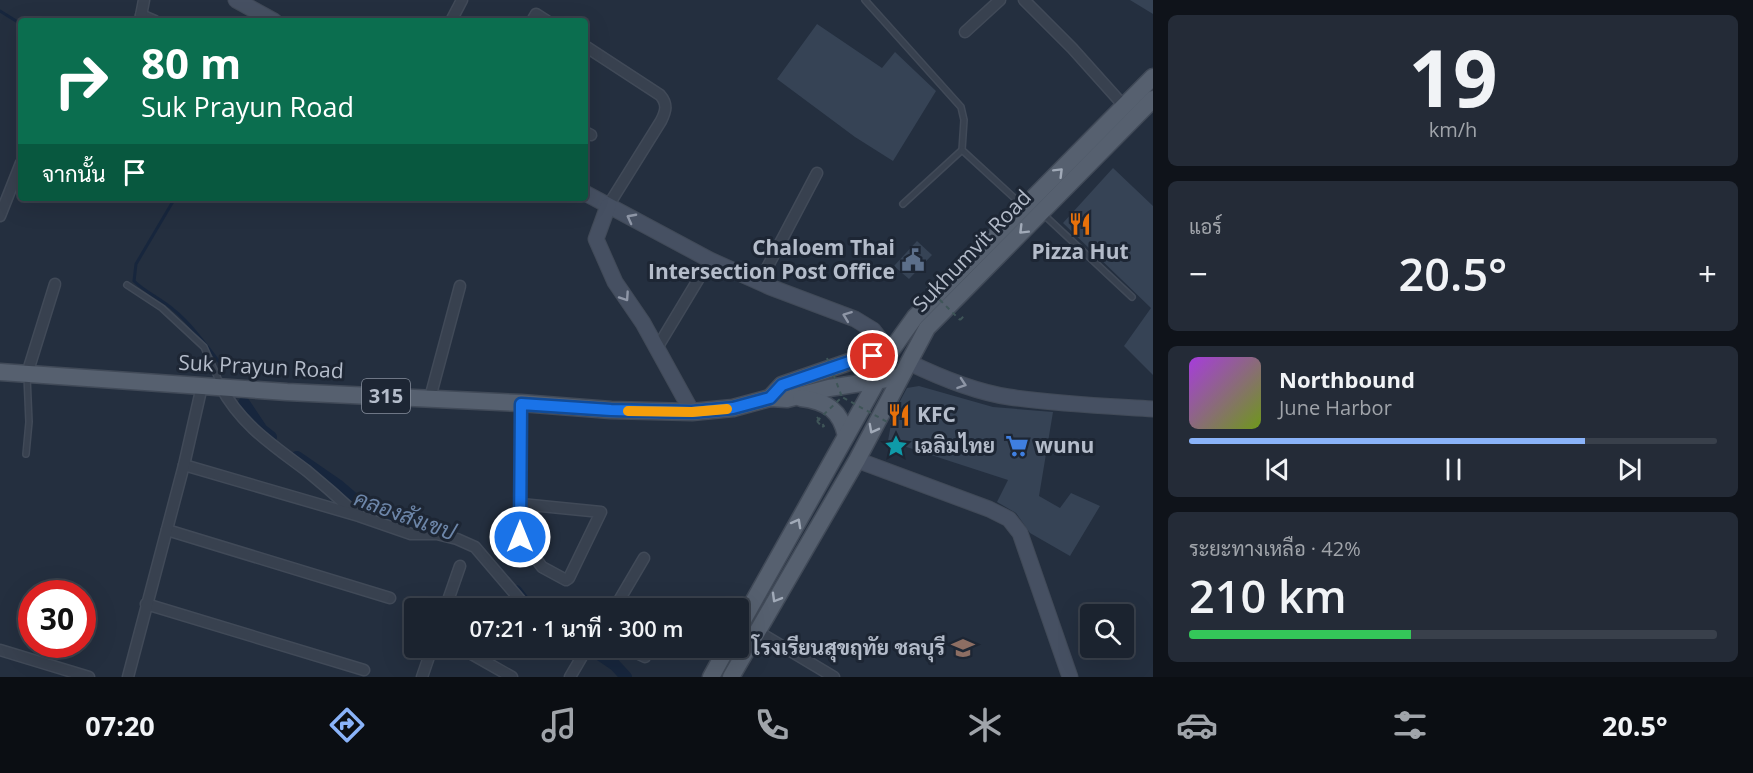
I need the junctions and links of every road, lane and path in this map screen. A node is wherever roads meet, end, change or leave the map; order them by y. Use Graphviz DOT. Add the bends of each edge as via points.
graph roads {
  1 [pos="144,0"];
  2 [pos="236,0"];
  3 [pos="462,0"];
  4 [pos="865,0"];
  5 [pos="1000,0"];
  6 [pos="1024,0"];
  7 [pos="140,18"];
  8 [pos="269,18"];
  9 [pos="453,18"];
  10 [pos="965,32"];
  11 [pos="588,48"];
  12 [pos="1153,77"];
  13 [pos="1153,99"];
  14 [pos="1124,106"];
  15 [pos="962,150"];
  16 [pos="18,171"];
  17 [pos="817,173"];
  18 [pos="588,195"];
  19 [pos="903,204"];
  20 [pos="608,206"];
  21 [pos="1024,207"];
  22 [pos="1041,212"];
  23 [pos="0,216"];
  24 [pos="711,260"];
  25 [pos="759,283"];
  26 [pos="55,284"];
  27 [pos="127,285"];
  28 [pos="460,286"];
  29 [pos="927,287"];
  30 [pos="1132,297"];
  31 [pos="966,314"];
  32 [pos="657,348"];
  33 [pos="890,352"];
  34 [pos="827,358"];
  35 [pos="908,362"];
  36 [pos="0,372"];
  37 [pos="27,374"];
  38 [pos="900,377"];
  39 [pos="878,381"];
  40 [pos="202,386"];
  41 [pos="222,387"];
  42 [pos="797,397"];
  43 [pos="842,397"];
  44 [pos="430,398"];
  45 [pos="770,398"];
  46 [pos="521,404"];
  47 [pos="1153,410"];
  48 [pos="692,412"];
  49 [pos="817,419"];
  50 [pos="891,424"];
  51 [pos="846,436"];
  52 [pos="26,454"];
  53 [pos="857,460"];
  54 [pos="184,465"];
  55 [pos="520,504"];
  56 [pos="359,516"];
  57 [pos="166,530"];
  58 [pos="644,558"];
  59 [pos="460,566"];
  60 [pos="390,598"];
  61 [pos="449,598"];
  62 [pos="519,598"];
  63 [pos="620,598"];
  64 [pos="146,604"];
  65 [pos="749,609"];
  66 [pos="757,631"];
  67 [pos="0,650"];
  68 [pos="429,658"];
  69 [pos="479,658"];
  70 [pos="581,658"];
  71 [pos="721,658"];
  72 [pos="364,670"];
  73 [pos="89,677"];
  74 [pos="128,677"];
  75 [pos="422,677"];
  76 [pos="512,677"];
  77 [pos="570,677"];
  78 [pos="711,677"];
  79 [pos="731,677"];
  80 [pos="834,677"];
  81 [pos="1071,677"];
  1 -- 7 [label="street"];
  2 -- 8 [label="street"];
  3 -- 9 [label="street"];
  4 -- 15 [label="lane" via="961,107"];
  5 -- 10 [label="street"];
  6 -- 14 [label="street"];
  11 -- 20 [label="street" via="665,100 661,122"];
  12 -- 14 [label="main road, Sukhumvit Road"];
  13 -- 22 [label="main road, Sukhumvit Road"];
  21 -- 14 [label="main road, Sukhumvit Road, one-way"];
  15 -- 19 [label="lane"];
  15 -- 21 [label="lane"];
  16 -- 23 [label="street"];
  17 -- 25 [label="street"];
  18 -- 20 [label="street"];
  24 -- 20 [label="street, one-way"];
  20 -- 32 [label="street, one-way" via="596,239 615,282"];
  21 -- 33 [label="main road, Sukhumvit Road" via="915,317"];
  22 -- 30 [label="lane"];
  22 -- 35 [label="main road, Sukhumvit Road, one-way" via="927,327"];
  24 -- 25 [label="street"];
  24 -- 32 [label="street"];
  33 -- 25 [label="street, one-way" via="873,330 855,319"];
  26 -- 37 [label="street"];
  27 -- 41 [label="lane" via="162,308 204,347"];
  28 -- 44 [label="street"];
  29 -- 31 [label="path, bridge" via="960,320"];
  32 -- 48 [label="street"];
  33 -- 35 [label="main road"];
  33 -- 39 [label="main road, Sukhumvit Road"];
  33 -- 45 [label="main road, Suk Prayun Road / 315" via="782,385"];
  34 -- 43 [label="path, bridge"];
  35 -- 38 [label="main road, Sukhumvit Road"];
  35 -- 47 [label="street, one-way" via="1008,397"];
  36 -- 37 [label="main road, Suk Prayun Road / 315"];
  37 -- 40 [label="main road, Suk Prayun Road / 315"];
  37 -- 52 [label="lane"];
  38 -- 39 [label="main road, Suk Prayun Road"];
  38 -- 53 [label="main road, Sukhumvit Road, one-way"];
  39 -- 42 [label="main road, Suk Prayun Road / 315"];
  39 -- 51 [label="main road, Sukhumvit Road"];
  40 -- 41 [label="main road, Suk Prayun Road / 315"];
  40 -- 54 [label="street"];
  41 -- 44 [label="main road, Suk Prayun Road / 315"];
  41 -- 56 [label="street" via="250,427"];
  42 -- 45 [label="main road, Suk Prayun Road / 315"];
  42 -- 51 [label="main road" via="828,406 840,417"];
  43 -- 49 [label="path, bridge"];
  43 -- 50 [label="path, bridge"];
  44 -- 46 [label="main road, Suk Prayun Road / 315"];
  45 -- 48 [label="main road, Suk Prayun Road / 315" via="733,408"];
  46 -- 48 [label="main road, Suk Prayun Road / 315"];
  46 -- 55 [label="street"];
  65 -- 51 [label="main road, Sukhumvit Road, one-way"];
  53 -- 66 [label="main road, Sukhumvit Road, one-way"];
  53 -- 81 [label="street" via="1009,519 1020,533"];
  54 -- 56 [label="street"];
  54 -- 57 [label="street"];
  55 -- 55 [label="street" via="601,512 566,580 542,567 520,537"];
  56 -- 62 [label="street" via="411,534 438,534 475,547"];
  57 -- 60 [label="street"];
  57 -- 64 [label="street"];
  58 -- 63 [label="street"];
  59 -- 61 [label="street"];
  64 -- 72 [label="street"];
  64 -- 74 [label="street"];
  66 -- 79 [label="main road, Sukhumvit Road"];
  66 -- 80 [label="street"];
  67 -- 73 [label="street"];
  68 -- 75 [label="street"];
  69 -- 76 [label="street"];
  70 -- 77 [label="street"];
  71 -- 78 [label="main road"];
}
